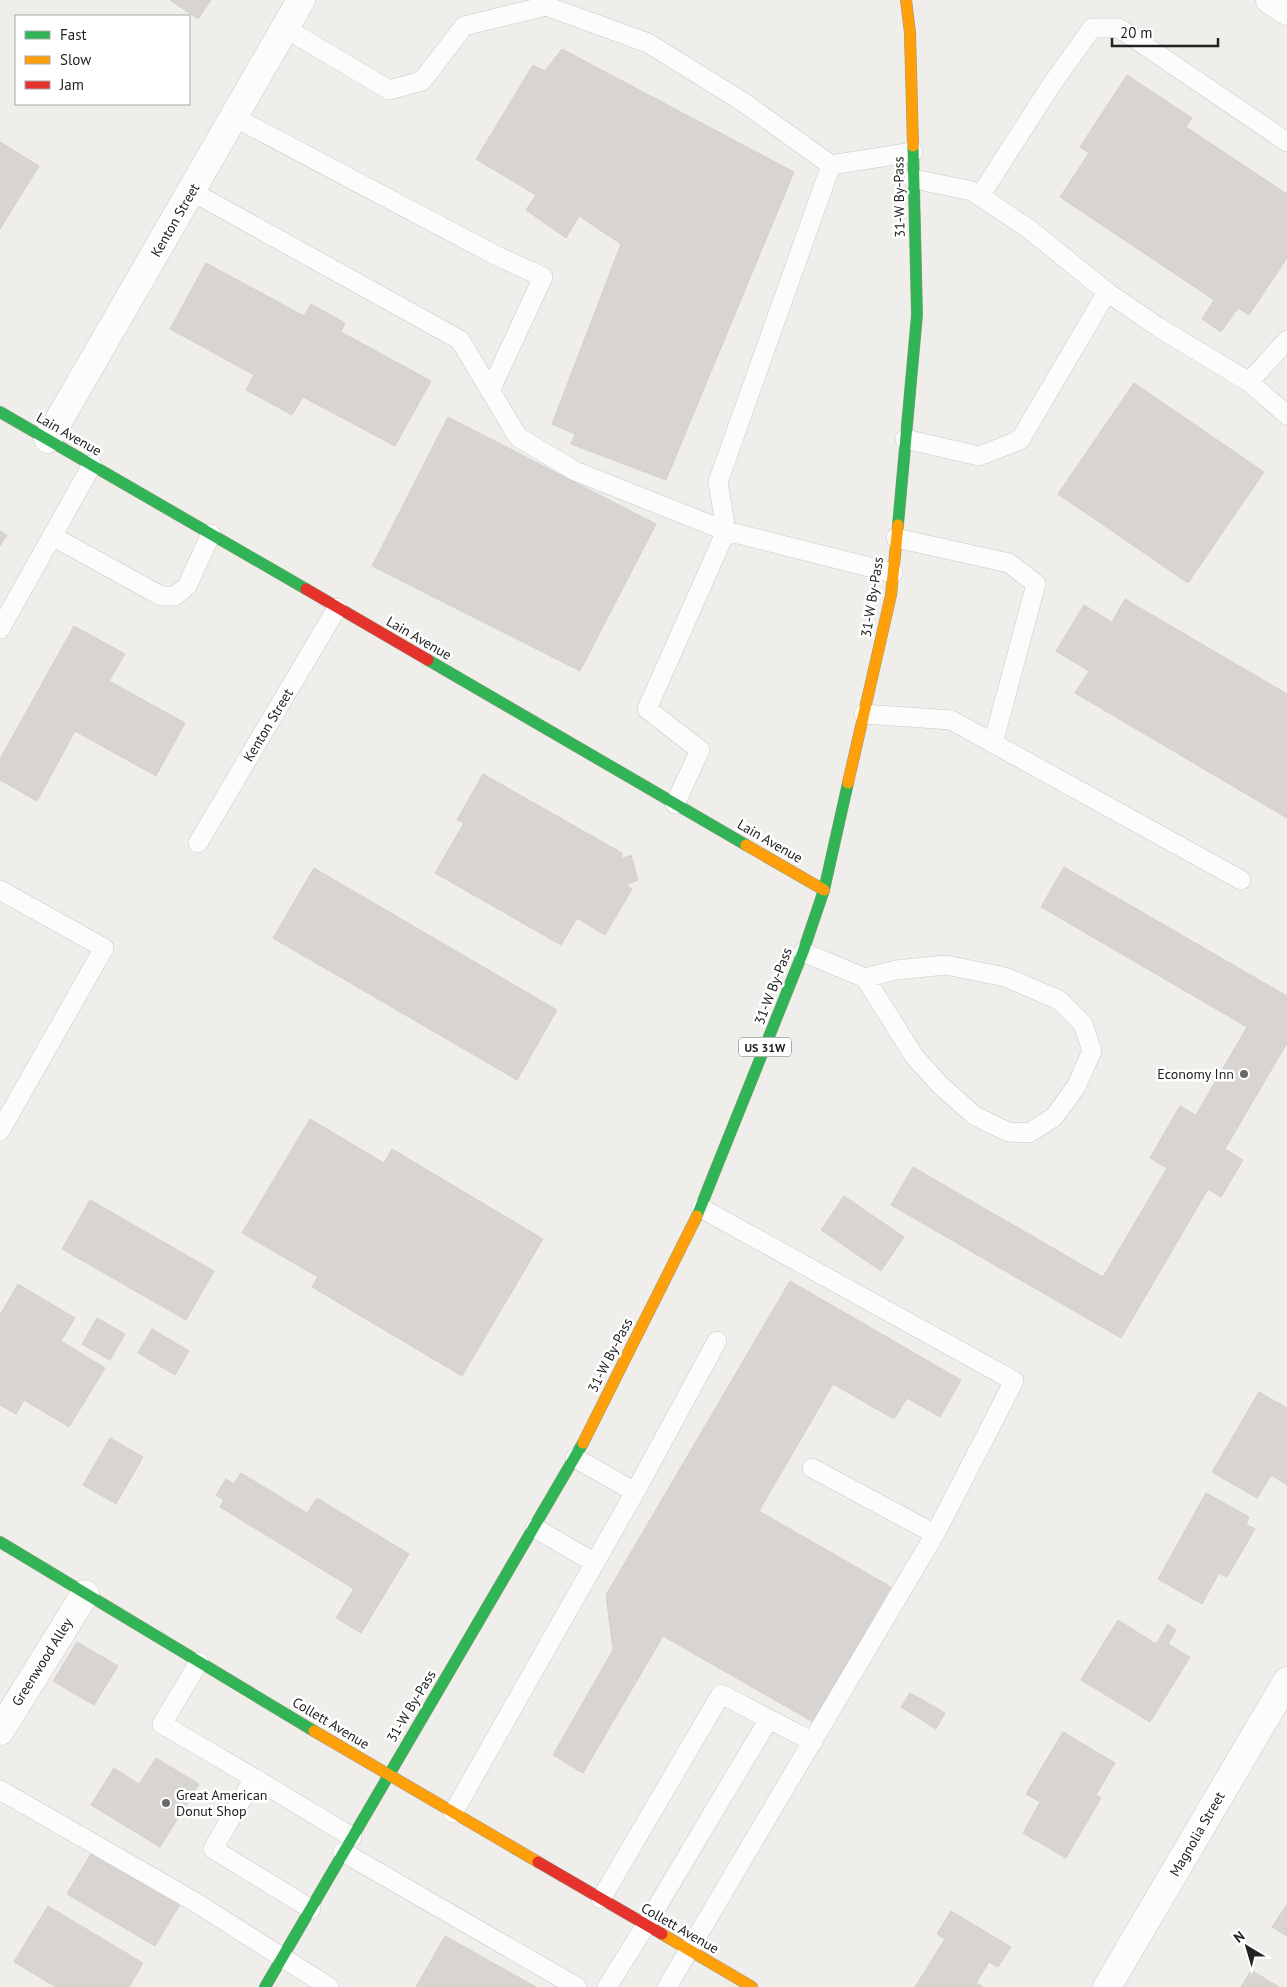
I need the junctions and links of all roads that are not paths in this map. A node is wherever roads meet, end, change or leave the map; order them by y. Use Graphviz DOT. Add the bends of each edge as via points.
graph roads {
  1 [pos="301,0"];
  2 [pos="906,0"];
  3 [pos="1270,0"];
  4 [pos="1287,11"];
  5 [pos="285,28"];
  6 [pos="234,117"];
  7 [pos="1287,142"];
  8 [pos="913,152"];
  9 [pos="832,165"];
  10 [pos="914,179"];
  11 [pos="191,191"];
  12 [pos="980,196"];
  13 [pos="1107,292"];
  14 [pos="1287,340"];
  15 [pos="1249,382"];
  16 [pos="490,391"];
  17 [pos="0,412"];
  18 [pos="1287,414"];
  19 [pos="905,439"];
  20 [pos="48,440"];
  21 [pos="92,465"];
  22 [pos="726,530"];
  23 [pos="211,534"];
  24 [pos="52,536"];
  25 [pos="896,538"];
  26 [pos="893,573"];
  27 [pos="337,608"];
  28 [pos="0,629"];
  29 [pos="864,714"];
  30 [pos="993,743"];
  31 [pos="675,804"];
  32 [pos="198,843"];
  33 [pos="1240,880"];
  34 [pos="0,890"];
  35 [pos="824,890"];
  36 [pos="803,952"];
  37 [pos="866,978"];
  38 [pos="0,1131"];
  39 [pos="701,1208"];
  40 [pos="717,1341"];
  41 [pos="575,1458"];
  42 [pos="812,1468"];
  43 [pos="635,1492"];
  44 [pos="535,1528"];
  45 [pos="935,1534"];
  46 [pos="0,1542"];
  47 [pos="595,1563"];
  48 [pos="85,1594"];
  49 [pos="199,1662"];
  50 [pos="1287,1681"];
  51 [pos="769,1719"];
  52 [pos="0,1731"];
  53 [pos="813,1742"];
  54 [pos="388,1775"];
  55 [pos="254,1778"];
  56 [pos="0,1790"];
  57 [pos="453,1813"];
  58 [pos="347,1845"];
  59 [pos="601,1899"];
  60 [pos="311,1909"];
  61 [pos="646,1925"];
  62 [pos="688,1950"];
  63 [pos="283,1956"];
  64 [pos="265,1987"];
  65 [pos="329,1987"];
  66 [pos="578,1987"];
  67 [pos="607,1987"];
  68 [pos="667,1987"];
  69 [pos="752,1987"];
  70 [pos="1107,1987"];
  1 -- 5 [label="street, Kenton Street"];
  2 -- 8 [label="main road, 31-W By-Pass / US 31W"];
  3 -- 4 [label="street"];
  5 -- 6 [label="street, Kenton Street"];
  5 -- 9 [label="lane" via="388,90 422,81 464,26 546,6 648,43 743,102"];
  6 -- 11 [label="street, Kenton Street"];
  6 -- 16 [label="lane" via="495,255 543,277"];
  7 -- 12 [label="lane" via="1120,28 1092,28"];
  8 -- 9 [label="lane"];
  8 -- 10 [label="main road, 31-W By-Pass / US 31W"];
  9 -- 22 [label="lane" via="718,482"];
  10 -- 12 [label="lane" via="972,191"];
  10 -- 19 [label="main road, 31-W By-Pass / US 31W" via="917,315"];
  11 -- 16 [label="lane" via="460,340"];
  11 -- 20 [label="street, Kenton Street"];
  12 -- 13 [label="lane" via="1029,229"];
  13 -- 15 [label="lane"];
  13 -- 19 [label="lane" via="1020,440 979,456"];
  14 -- 15 [label="lane"];
  15 -- 18 [label="lane"];
  16 -- 22 [label="lane" via="518,437 575,472"];
  17 -- 20 [label="main road, Lain Avenue"];
  19 -- 25 [label="main road, 31-W By-Pass / US 31W"];
  20 -- 21 [label="main road, Lain Avenue"];
  21 -- 23 [label="main road, Lain Avenue"];
  21 -- 24 [label="lane"];
  22 -- 26 [label="lane"];
  22 -- 31 [label="lane" via="647,709 700,750"];
  23 -- 24 [label="lane" via="187,586 175,596 161,596"];
  23 -- 27 [label="main road, Lain Avenue"];
  24 -- 28 [label="lane"];
  25 -- 26 [label="main road, 31-W By-Pass / US 31W"];
  25 -- 30 [label="lane" via="1009,563 1036,584"];
  26 -- 29 [label="main road, 31-W By-Pass / US 31W"];
  27 -- 31 [label="main road, Lain Avenue"];
  27 -- 32 [label="lane, Kenton Street"];
  29 -- 30 [label="lane" via="951,720"];
  29 -- 35 [label="main road, 31-W By-Pass / US 31W"];
  30 -- 33 [label="lane"];
  31 -- 35 [label="main road, Lain Avenue"];
  34 -- 38 [label="lane" via="104,948"];
  35 -- 36 [label="main road, 31-W By-Pass / US 31W"];
  36 -- 37 [label="lane"];
  36 -- 39 [label="main road, 31-W By-Pass / US 31W"];
  37 -- 37 [label="lane" via="914,1056 940,1085 975,1116 1008,1132 1029,1134 1054,1118 1076,1086 1092,1051 1082,1024 1059,1000 1004,977 946,965 896,970"];
  39 -- 41 [label="main road, 31-W By-Pass / US 31W"];
  39 -- 45 [label="lane" via="1014,1381"];
  40 -- 43 [label="lane"];
  41 -- 43 [label="lane"];
  41 -- 44 [label="main road, 31-W By-Pass / US 31W"];
  42 -- 45 [label="lane"];
  43 -- 47 [label="lane"];
  44 -- 47 [label="lane"];
  44 -- 54 [label="main road, 31-W By-Pass / US 31W"];
  45 -- 53 [label="lane"];
  46 -- 48 [label="main road, Collett Avenue"];
  47 -- 57 [label="lane"];
  48 -- 49 [label="main road, Collett Avenue"];
  48 -- 52 [label="street, Greenwood Alley"];
  49 -- 54 [label="main road, Collett Avenue"];
  49 -- 55 [label="lane" via="162,1724"];
  50 -- 70 [label="street, Magnolia Street"];
  51 -- 53 [label="lane"];
  51 -- 59 [label="lane" via="721,1694"];
  51 -- 61 [label="lane"];
  53 -- 62 [label="lane"];
  54 -- 57 [label="main road, Collett Avenue"];
  54 -- 58 [label="main road, 31-W By-Pass / US 31W"];
  55 -- 58 [label="lane"];
  55 -- 60 [label="lane" via="214,1849"];
  56 -- 63 [label="lane"];
  57 -- 59 [label="main road, Collett Avenue"];
  58 -- 60 [label="main road, 31-W By-Pass / US 31W"];
  58 -- 66 [label="lane"];
  59 -- 61 [label="main road, Collett Avenue"];
  60 -- 63 [label="main road, 31-W By-Pass / US 31W"];
  61 -- 62 [label="main road, Collett Avenue"];
  61 -- 67 [label="lane"];
  62 -- 68 [label="lane"];
  62 -- 69 [label="main road, Collett Avenue"];
  63 -- 64 [label="main road, 31-W By-Pass / US 31W"];
  63 -- 65 [label="lane"];
}
